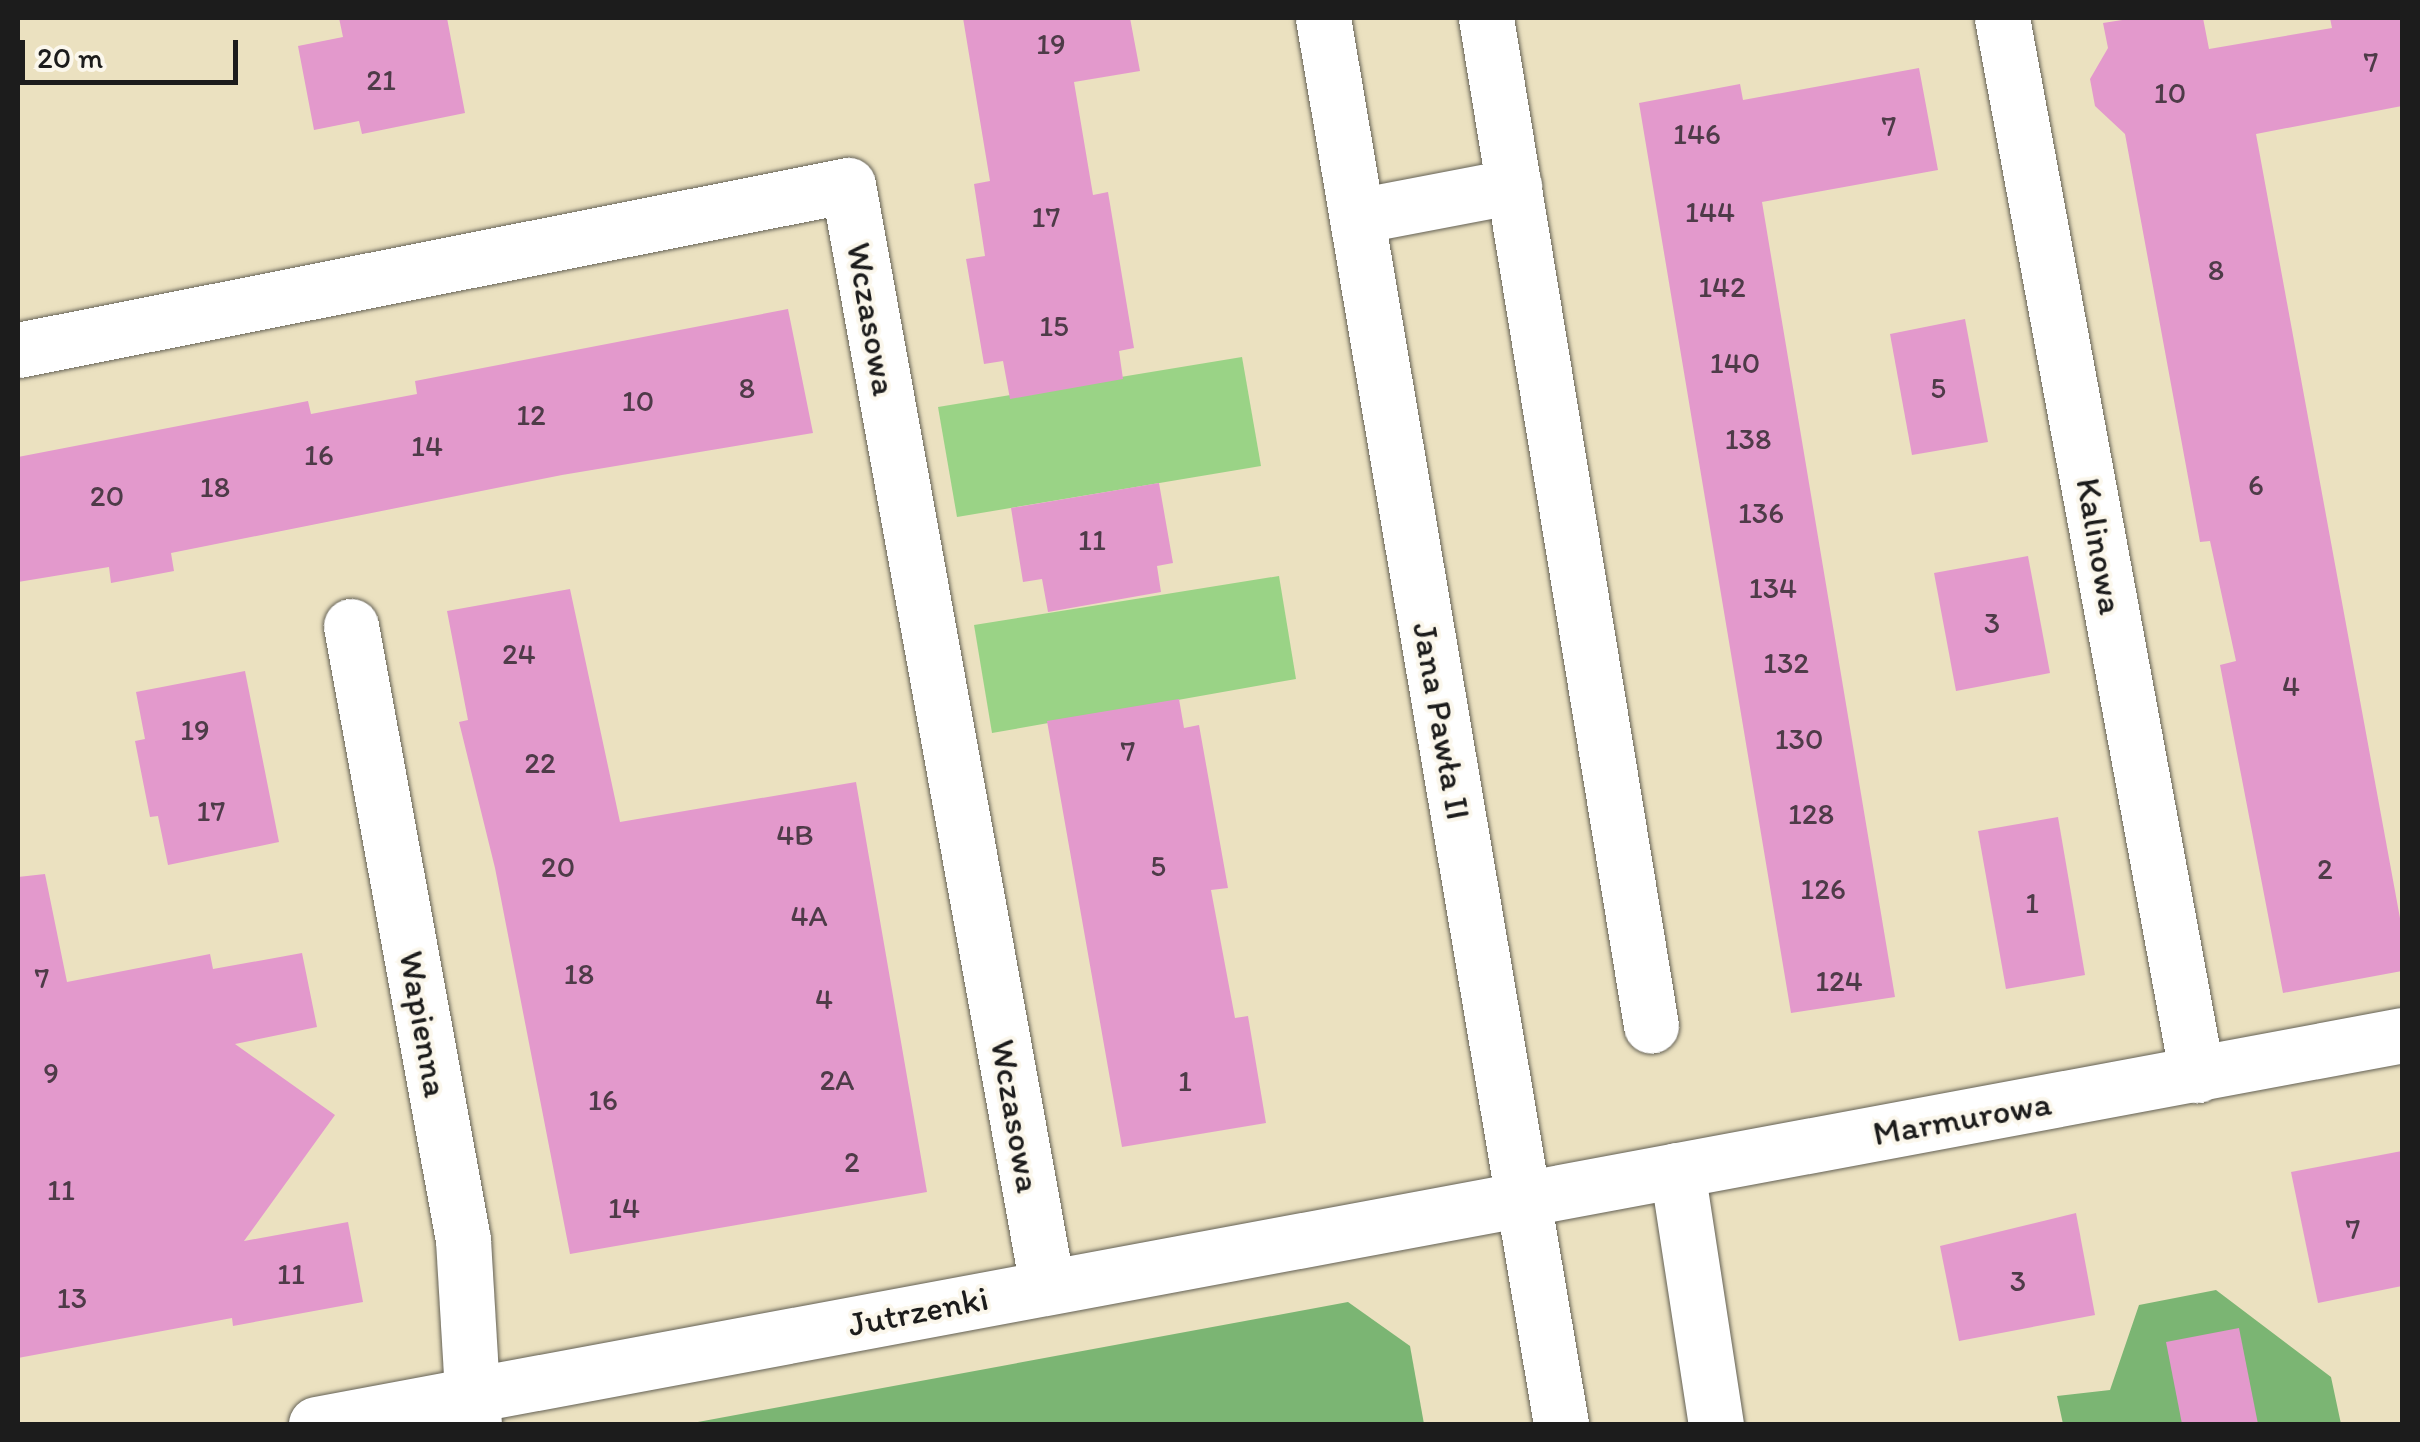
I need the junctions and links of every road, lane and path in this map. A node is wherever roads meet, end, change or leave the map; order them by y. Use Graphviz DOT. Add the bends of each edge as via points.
graph roads {
  1 [pos="1323,18"];
  2 [pos="1486,18"];
  3 [pos="2002,18"];
  4 [pos="1514,186"];
  5 [pos="1356,216"];
  6 [pos="18,350"];
  7 [pos="351,626"];
  8 [pos="1651,1026"];
  9 [pos="2402,1035"];
  10 [pos="2198,1075"];
  11 [pos="1676,1170"];
  12 [pos="1521,1200"];
  13 [pos="1047,1286"];
  14 [pos="474,1410"];
  15 [pos="316,1424"];
  16 [pos="1561,1424"];
  17 [pos="1716,1424"];
  1 -- 5 [label="street, Jana Pawła II"];
  2 -- 4 [label="street"];
  3 -- 10 [label="street, Kalinowa"];
  4 -- 5 [label="street"];
  4 -- 8 [label="street"];
  5 -- 12 [label="street, Jana Pawła II"];
  6 -- 13 [label="street, Wczasowa" via="848,185"];
  7 -- 14 [label="street, Wapienna" via="463,1240"];
  9 -- 10 [label="street, Marmurowa"];
  10 -- 11 [label="street, Marmurowa"];
  11 -- 12 [label="street, Marmurowa"];
  11 -- 17 [label="street"];
  12 -- 13 [label="street, Jutrzenki"];
  12 -- 16 [label="street, Jana Pawła II"];
  13 -- 14 [label="street, Jutrzenki"];
  14 -- 15 [label="street, Jutrzenki"];
}
